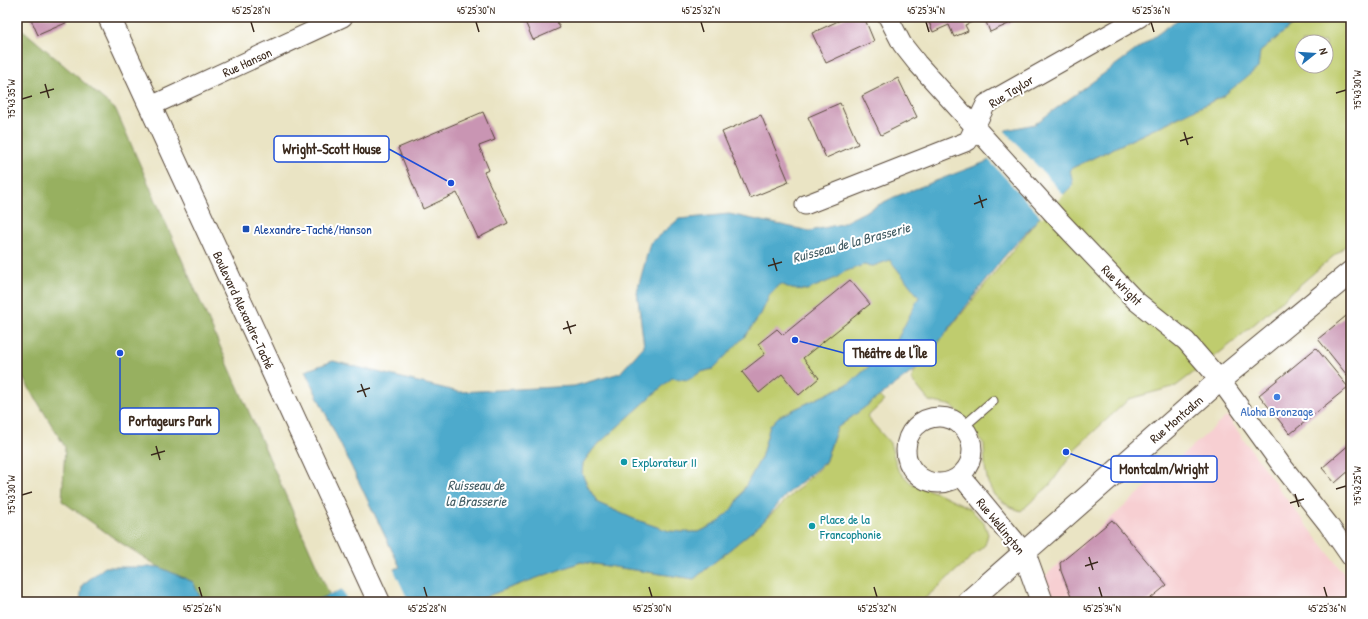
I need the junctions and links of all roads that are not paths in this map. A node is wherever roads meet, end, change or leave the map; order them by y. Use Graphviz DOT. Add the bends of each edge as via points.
graph roads {
  1 [pos="109,17"];
  2 [pos="343,17"];
  3 [pos="888,17"];
  4 [pos="1140,17"];
  5 [pos="151,106"];
  6 [pos="975,127"];
  7 [pos="805,205"];
  8 [pos="1351,272"];
  9 [pos="1220,380"];
  10 [pos="993,401"];
  11 [pos="963,427"];
  12 [pos="961,476"];
  13 [pos="1024,552"];
  14 [pos="1351,557"];
  15 [pos="379,602"];
  16 [pos="968,602"];
  17 [pos="1042,602"];
  1 -- 5 [label="main road, Boulevard Alexandre-Taché"];
  2 -- 5 [label="street, Rue Hanson"];
  3 -- 6 [label="street, Rue Wright" via="902,44 917,63"];
  4 -- 6 [label="street, Rue Taylor" via="986,104"];
  5 -- 15 [label="main road, Boulevard Alexandre-Taché"];
  6 -- 7 [label="street, Rue Taylor" via="968,141"];
  6 -- 9 [label="street, Rue Wright" via="1136,301 1186,340"];
  8 -- 9 [label="main road, Rue Montcalm"];
  9 -- 13 [label="main road, Rue Montcalm"];
  9 -- 14 [label="street, Rue Wright"];
  10 -- 11 [label="lane"];
  11 -- 12 [label="street" via="972,446 972,457"];
  11 -- 12 [label="street" via="955,420 945,417 925,420 909,435 906,446 906,458 918,476 940,484 951,482"];
  12 -- 13 [label="street, Rue Wellington"];
  13 -- 16 [label="main road, Rue Montcalm"];
  13 -- 17 [label="main road, Rue Wellington"];
}
